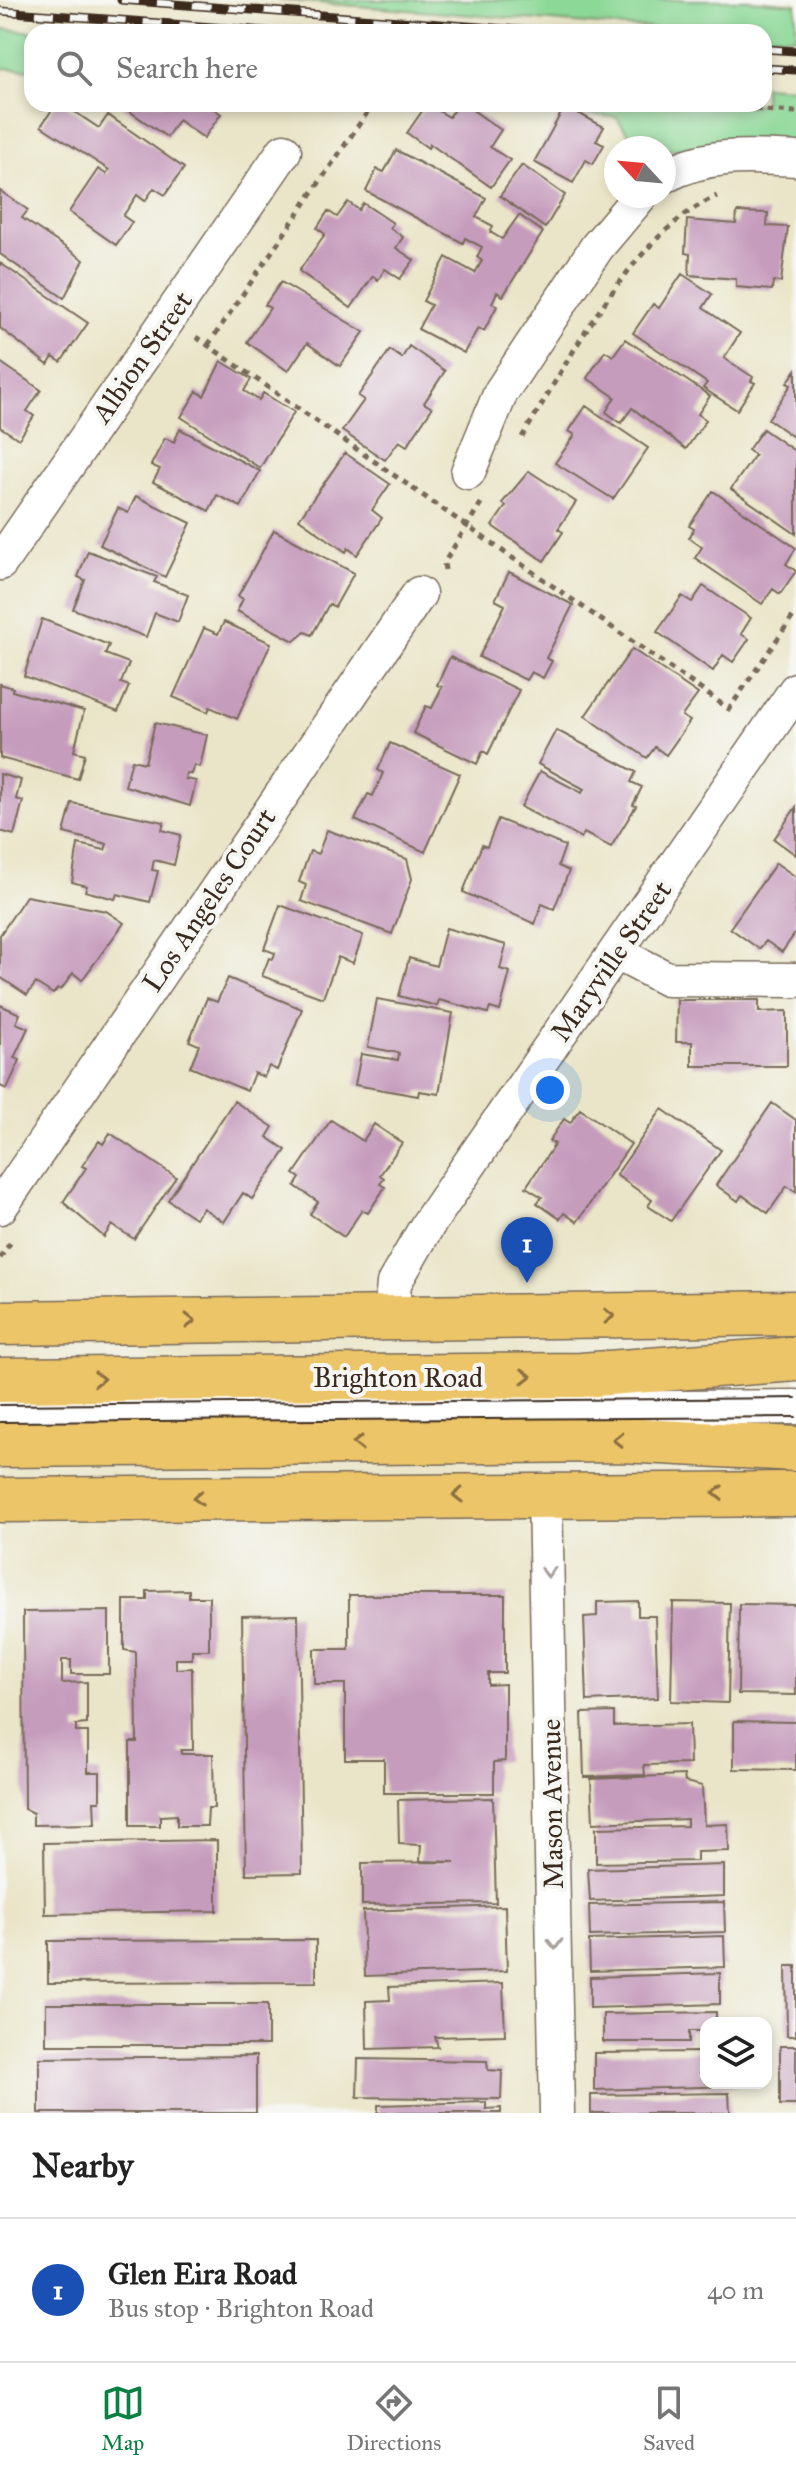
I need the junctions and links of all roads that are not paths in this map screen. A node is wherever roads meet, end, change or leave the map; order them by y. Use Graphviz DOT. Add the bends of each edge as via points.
graph roads {
  1 [pos="284,151"];
  2 [pos="796,159"];
  3 [pos="676,171"];
  4 [pos="630,208"];
  5 [pos="468,472"];
  6 [pos="0,563"];
  7 [pos="419,594"];
  8 [pos="796,690"];
  9 [pos="617,953"];
  10 [pos="796,980"];
  11 [pos="0,1207"];
  12 [pos="796,1313"];
  13 [pos="391,1319"];
  14 [pos="273,1321"];
  15 [pos="99,1322"];
  16 [pos="0,1323"];
  17 [pos="796,1359"];
  18 [pos="372,1377"];
  19 [pos="796,1407"];
  20 [pos="10,1413"];
  21 [pos="796,1449"];
  22 [pos="545,1494"];
  23 [pos="796,1494"];
  24 [pos="0,1500"];
  25 [pos="557,2113"];
  1 -- 6 [label="street, Albion Street"];
  2 -- 3 [label="street" via="734,156 705,159"];
  4 -- 5 [label="street" via="597,247 501,392"];
  7 -- 11 [label="street, Los Angeles Court"];
  8 -- 9 [label="street, Maryville Street"];
  9 -- 10 [label="street" via="667,979"];
  9 -- 13 [label="street, Maryville Street" via="427,1226 394,1283"];
  13 -- 12 [label="main road, Brighton Road, one-way"];
  13 -- 14 [label="main road, Brighton Road"];
  15 -- 14 [label="main road, Brighton Road, one-way"];
  14 -- 18 [label="main road"];
  15 -- 16 [label="main road, Brighton Road"];
  15 -- 20 [label="main road"];
  18 -- 17 [label="main road, Brighton Road, one-way" via="581,1375"];
  20 -- 18 [label="main road, Brighton Road, one-way"];
  19 -- 20 [label="street"];
  21 -- 20 [label="main road, one-way"];
  23 -- 22 [label="main road, one-way"];
  22 -- 24 [label="main road, one-way"];
  22 -- 25 [label="street, Mason Avenue, one-way"];
}
